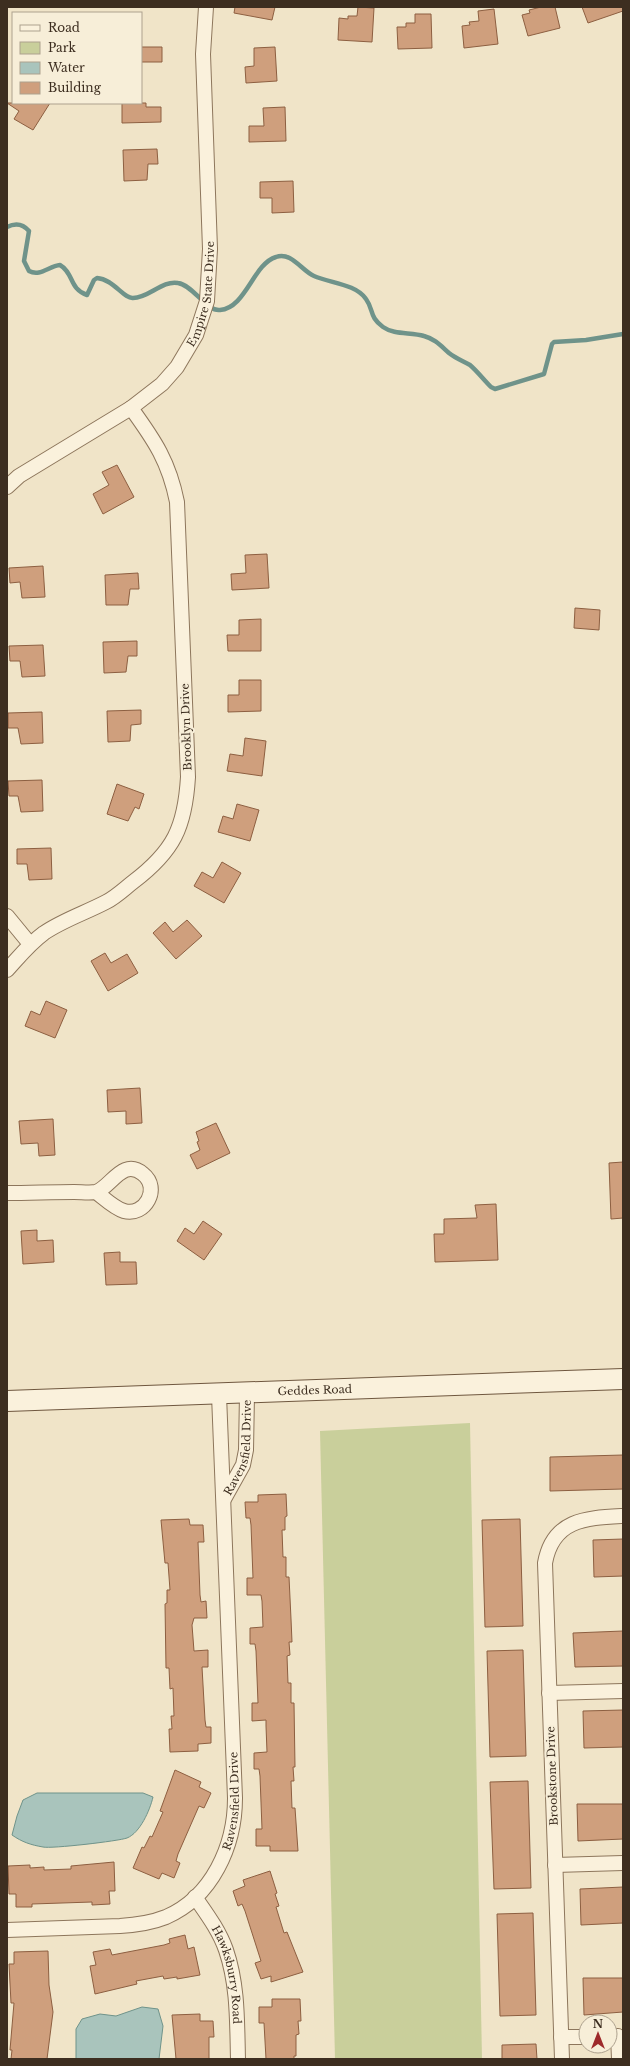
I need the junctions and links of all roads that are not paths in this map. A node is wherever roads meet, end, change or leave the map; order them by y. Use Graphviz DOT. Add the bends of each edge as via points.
graph roads {
  1 [pos="206,7"];
  2 [pos="131,408"];
  3 [pos="7,487"];
  4 [pos="7,916"];
  5 [pos="30,944"];
  6 [pos="7,970"];
  7 [pos="96,1192"];
  8 [pos="7,1193"];
  9 [pos="623,1379"];
  10 [pos="247,1394"];
  11 [pos="219,1395"];
  12 [pos="7,1401"];
  13 [pos="224,1500"];
  14 [pos="623,1516"];
  15 [pos="623,1691"];
  16 [pos="549,1693"];
  17 [pos="623,1863"];
  18 [pos="555,1865"];
  19 [pos="195,1897"];
  20 [pos="7,1930"];
  21 [pos="561,2037"];
  22 [pos="578,2037"];
  23 [pos="618,2048"];
  24 [pos="238,2059"];
  25 [pos="562,2059"];
  26 [pos="619,2059"];
  1 -- 2 [label="street, Empire State Drive" via="203,54 210,249 207,301 196,335 177,367 162,384"];
  2 -- 3 [label="street, Empire State Drive" via="19,476"];
  2 -- 5 [label="street, Brooklyn Drive" via="160,449 178,502 188,776 184,817 174,840 147,872 107,901 44,933"];
  4 -- 5 [label="street"];
  5 -- 6 [label="street, Brooklyn Drive"];
  7 -- 8 [label="street"];
  9 -- 10 [label="main road, Geddes Road"];
  10 -- 11 [label="main road, Geddes Road"];
  10 -- 13 [label="street, Ravensfield Drive" via="246,1450 242,1465"];
  11 -- 12 [label="main road, Geddes Road"];
  11 -- 13 [label="street, Ravensfield Drive"];
  13 -- 19 [label="street, Ravensfield Drive" via="235,1812 231,1840 223,1858 216,1872"];
  14 -- 16 [label="street, Brookstone Drive" via="591,1517 571,1524 560,1532 547,1554 545,1563"];
  15 -- 16 [label="street"];
  16 -- 18 [label="street, Brookstone Drive"];
  17 -- 18 [label="street"];
  18 -- 21 [label="street, Brookstone Drive"];
  19 -- 20 [label="street, Ravensfield Drive" via="165,1917 135,1925"];
  19 -- 24 [label="street, Hawksburry Road" via="219,1934 231,1968 236,1994"];
  21 -- 22 [label="street"];
  21 -- 25 [label="street, Brookstone Drive"];
  23 -- 26 [label="street"];
}
